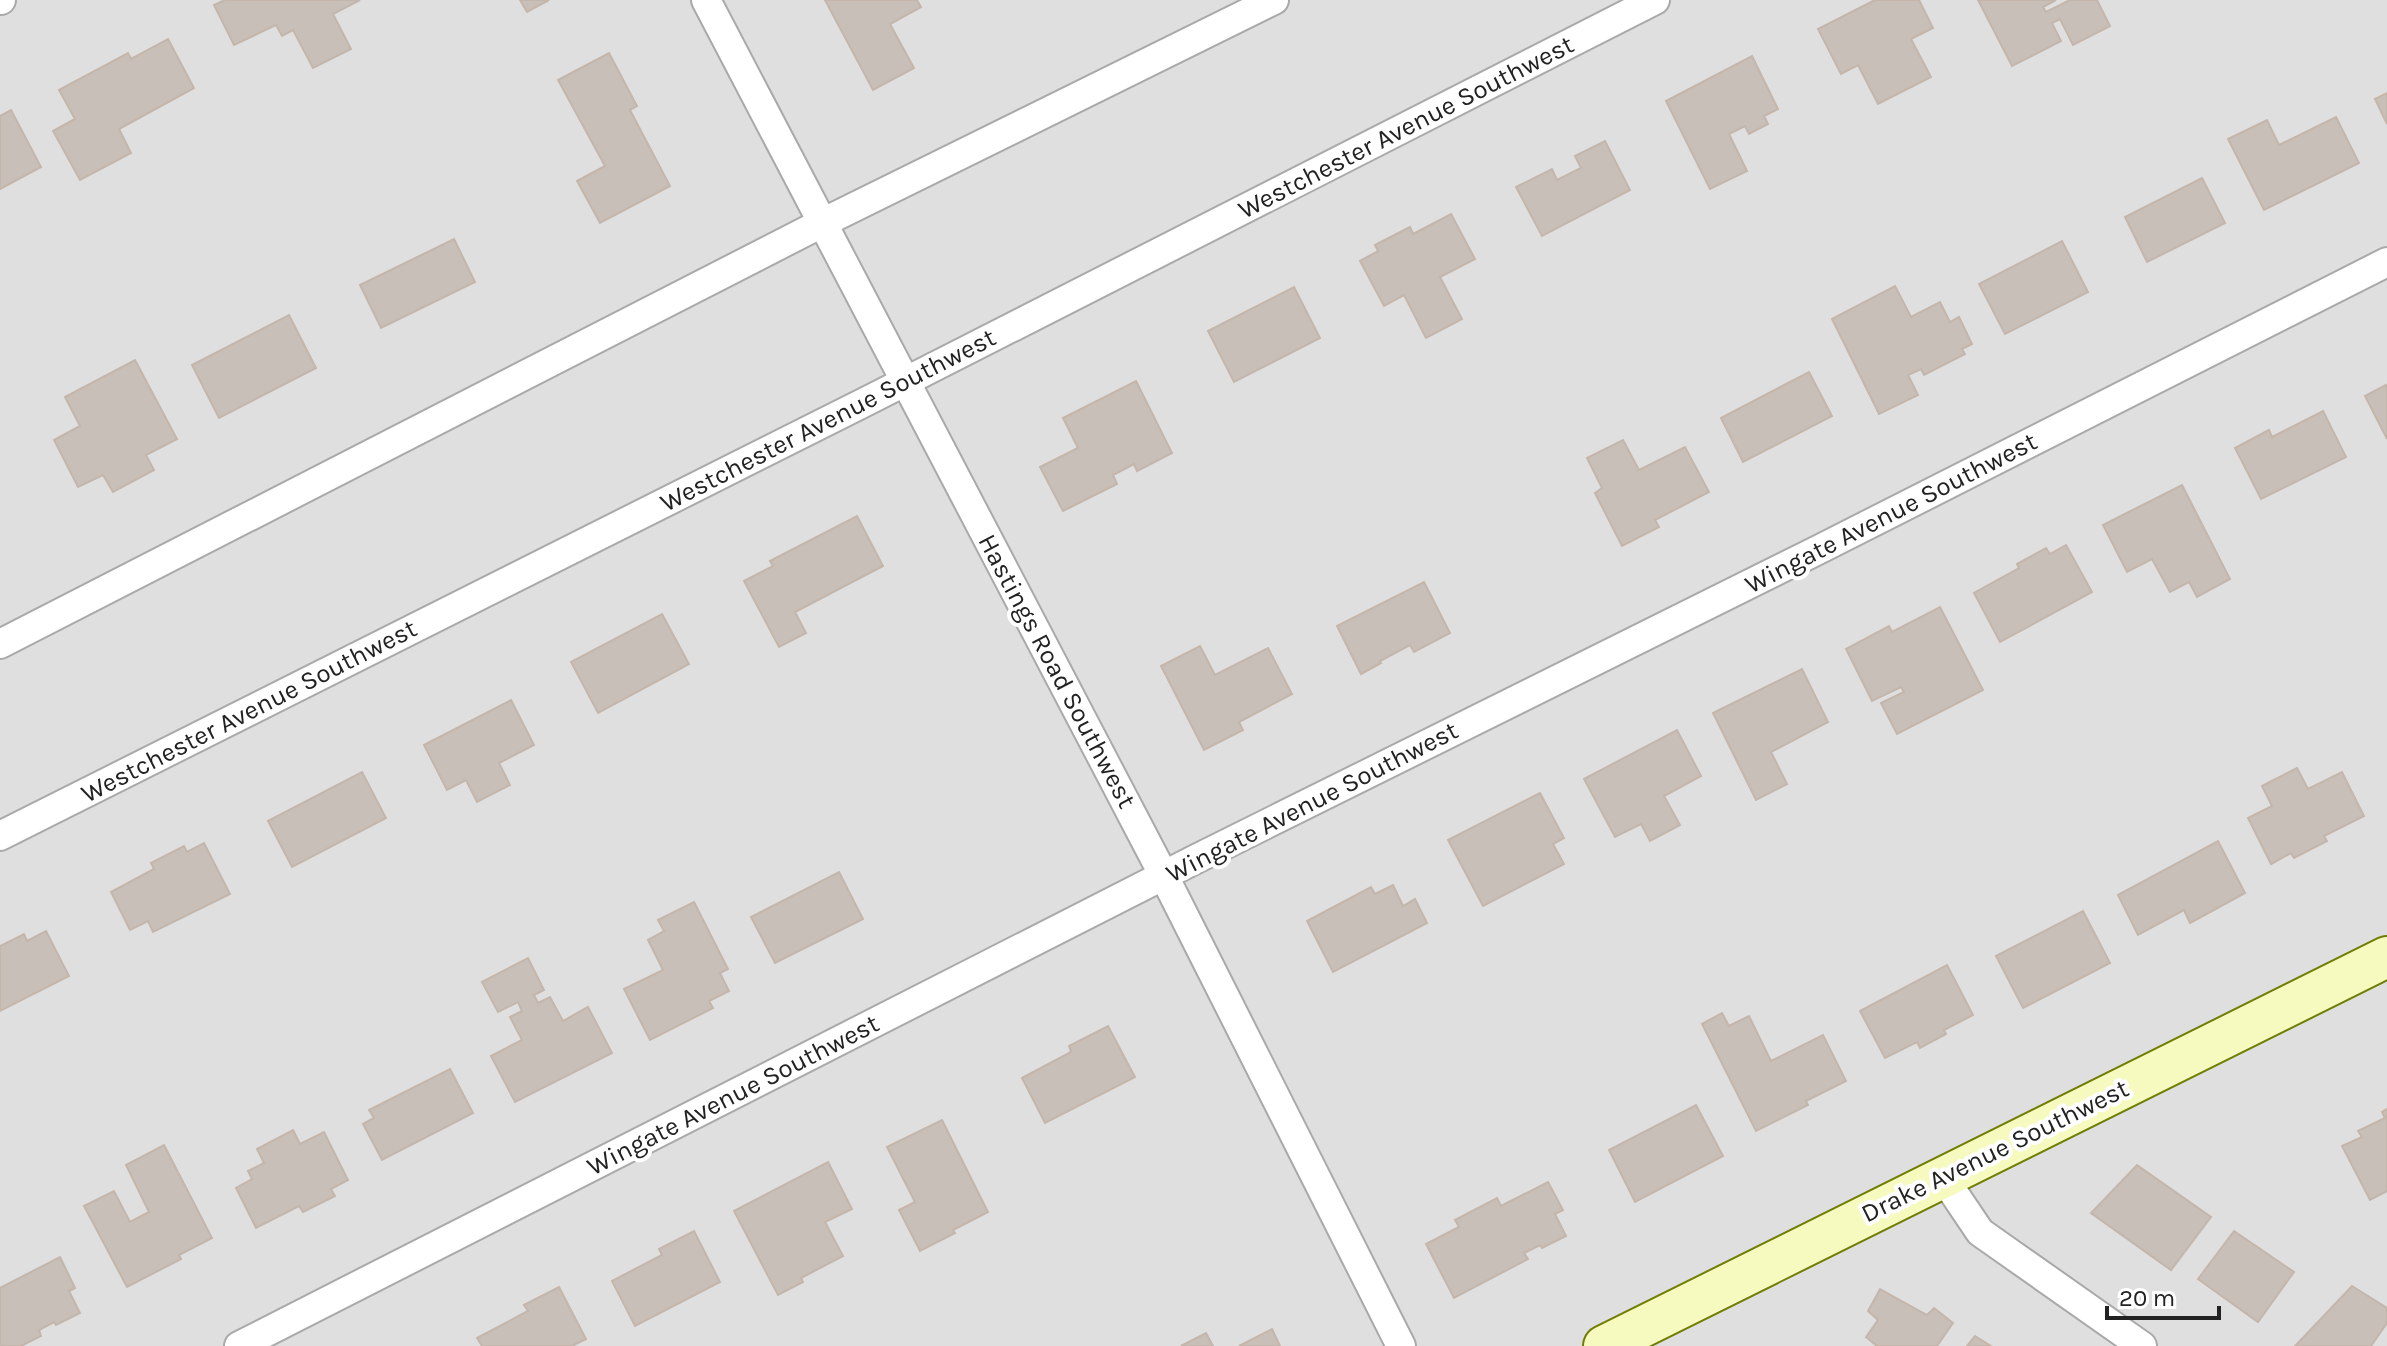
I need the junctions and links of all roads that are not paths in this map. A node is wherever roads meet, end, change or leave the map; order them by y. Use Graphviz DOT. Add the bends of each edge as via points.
graph roads {
  1 [pos="706,0"];
  2 [pos="1274,0"];
  3 [pos="1655,0"];
  4 [pos="822,223"];
  5 [pos="2387,262"];
  6 [pos="905,382"];
  7 [pos="0,644"];
  8 [pos="0,836"];
  9 [pos="1164,876"];
  10 [pos="2387,957"];
  11 [pos="1943,1177"];
  12 [pos="239,1346"];
  13 [pos="1401,1346"];
  14 [pos="1604,1346"];
  15 [pos="2142,1346"];
  1 -- 4 [label="street, Hastings Road Southwest"];
  2 -- 4 [label="street"];
  3 -- 6 [label="street, Westchester Avenue Southwest"];
  4 -- 6 [label="street, Hastings Road Southwest"];
  4 -- 7 [label="street"];
  5 -- 9 [label="street, Wingate Avenue Southwest"];
  6 -- 8 [label="street, Westchester Avenue Southwest"];
  6 -- 9 [label="street, Hastings Road Southwest"];
  9 -- 12 [label="street, Wingate Avenue Southwest"];
  9 -- 13 [label="street, Hastings Road Southwest"];
  10 -- 11 [label="street, Drake Avenue Southwest"];
  11 -- 14 [label="street, Drake Avenue Southwest"];
  11 -- 15 [label="street" via="1980,1232"];
}
